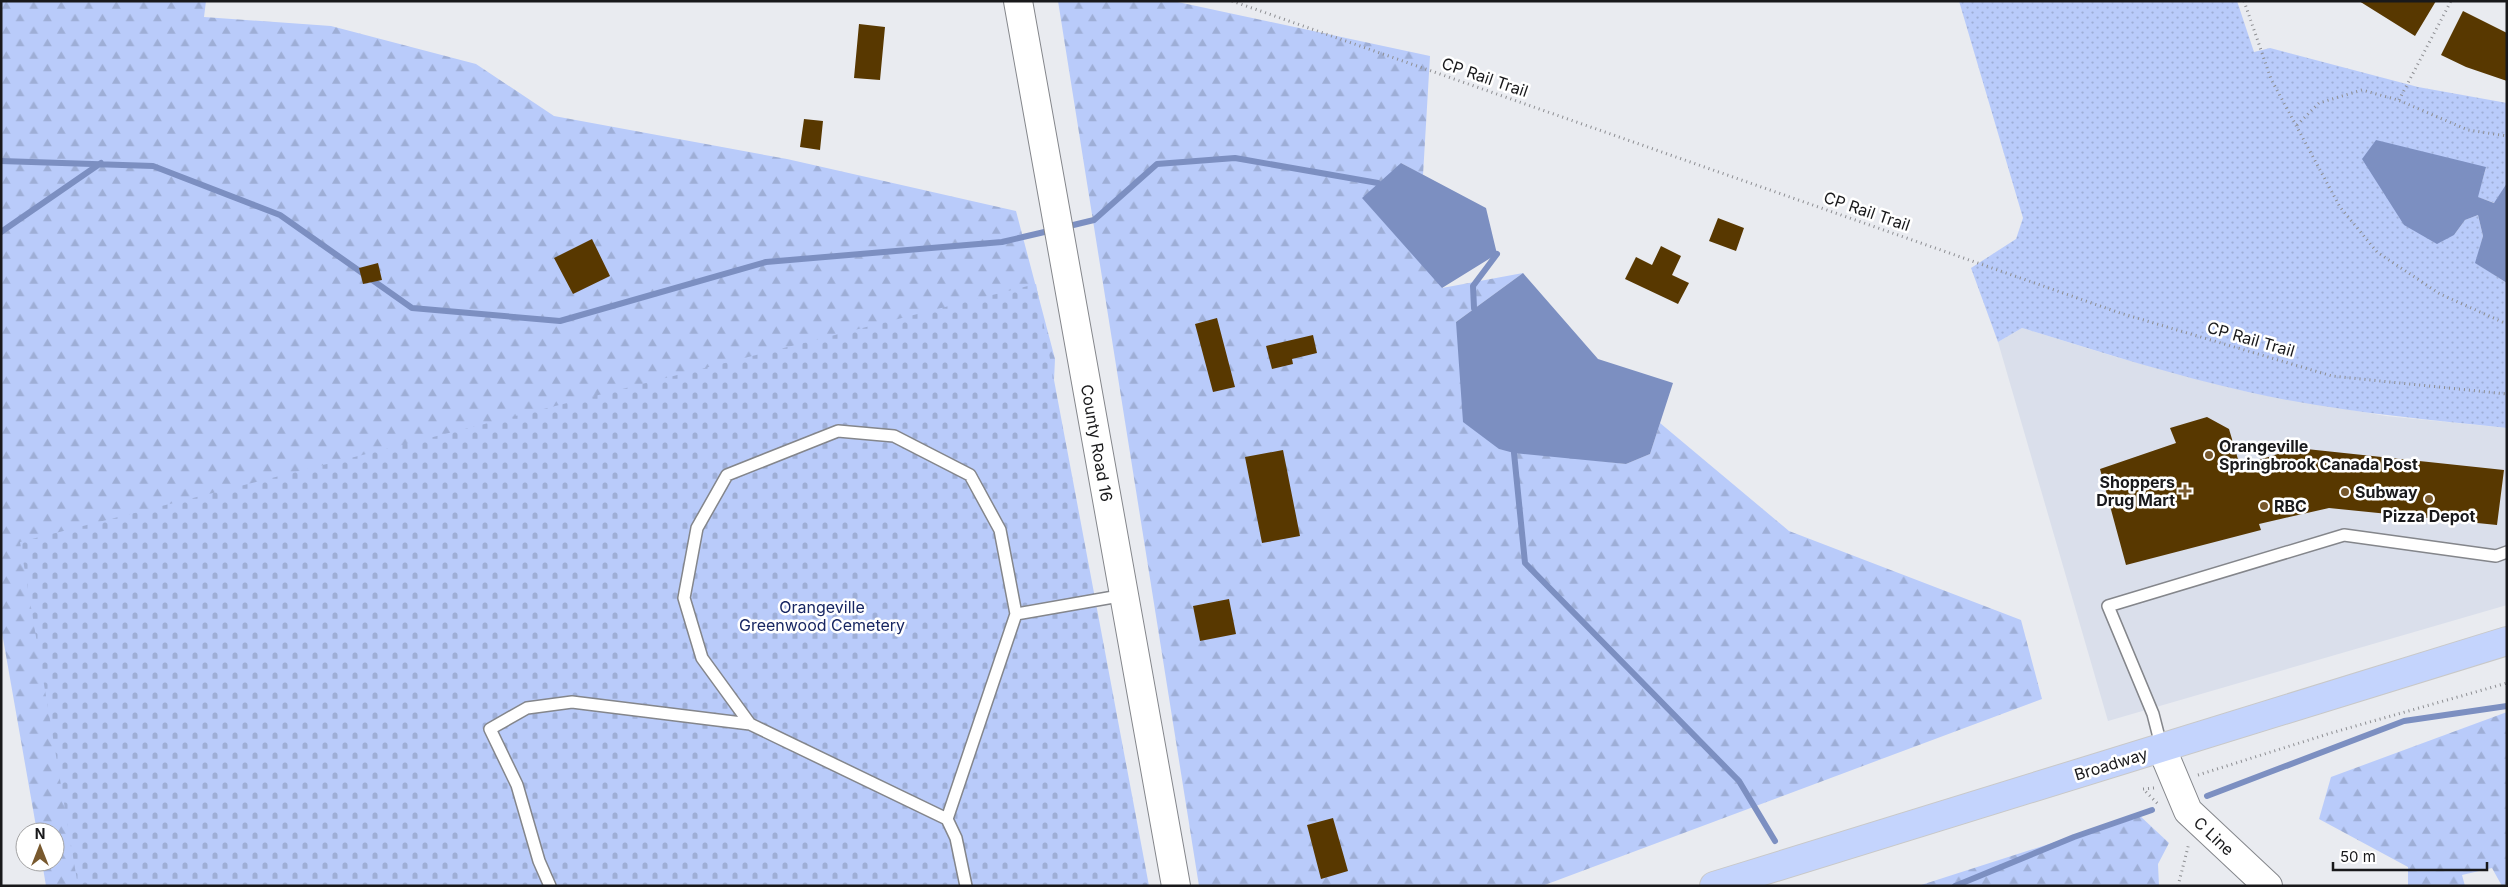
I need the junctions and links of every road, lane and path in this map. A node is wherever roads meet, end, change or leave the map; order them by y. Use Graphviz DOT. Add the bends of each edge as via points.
graph roads {
  1 [pos="1018,1"];
  2 [pos="1232,1"];
  3 [pos="2244,1"];
  4 [pos="2451,1"];
  5 [pos="2398,100"];
  6 [pos="2297,126"];
  7 [pos="2507,136"];
  8 [pos="2507,324"];
  9 [pos="2507,394"];
  10 [pos="2507,552"];
  11 [pos="1124,594"];
  12 [pos="1016,614"];
  13 [pos="2507,641"];
  14 [pos="2507,684"];
  15 [pos="750,724"];
  16 [pos="2162,748"];
  17 [pos="2178,783"];
  18 [pos="947,818"];
  19 [pos="2187,848"];
  20 [pos="550,886"];
  21 [pos="966,886"];
  22 [pos="1176,886"];
  23 [pos="1714,886"];
  24 [pos="2178,886"];
  25 [pos="2268,886"];
  1 -- 11 [label="main road, County Road 16"];
  2 -- 9 [label="path, CP Rail Trail" via="2120,313 2332,376"];
  3 -- 6 [label="path" via="2271,79"];
  4 -- 5 [label="path"];
  5 -- 6 [label="path" via="2362,90 2319,103"];
  5 -- 7 [label="path" via="2468,130"];
  6 -- 8 [label="path" via="2340,207 2376,252 2440,294"];
  10 -- 16 [label="lane" via="2496,556 2344,535 2108,606 2153,714"];
  11 -- 12 [label="lane"];
  11 -- 22 [label="main road, County Road 16"];
  12 -- 15 [label="lane" via="1000,530 970,475 894,436 838,431 727,475 697,528 684,598 702,658"];
  12 -- 18 [label="lane"];
  13 -- 16 [label="main road, Broadway"];
  14 -- 17 [label="path" via="2331,733"];
  15 -- 18 [label="lane"];
  15 -- 20 [label="lane" via="572,702 528,708 490,729 517,785 539,861"];
  16 -- 17 [label="main road, C Line"];
  16 -- 23 [label="main road, Broadway"];
  17 -- 25 [label="main road, C Line" via="2188,811"];
  18 -- 21 [label="lane" via="956,838"];
  19 -- 24 [label="path"];
}
